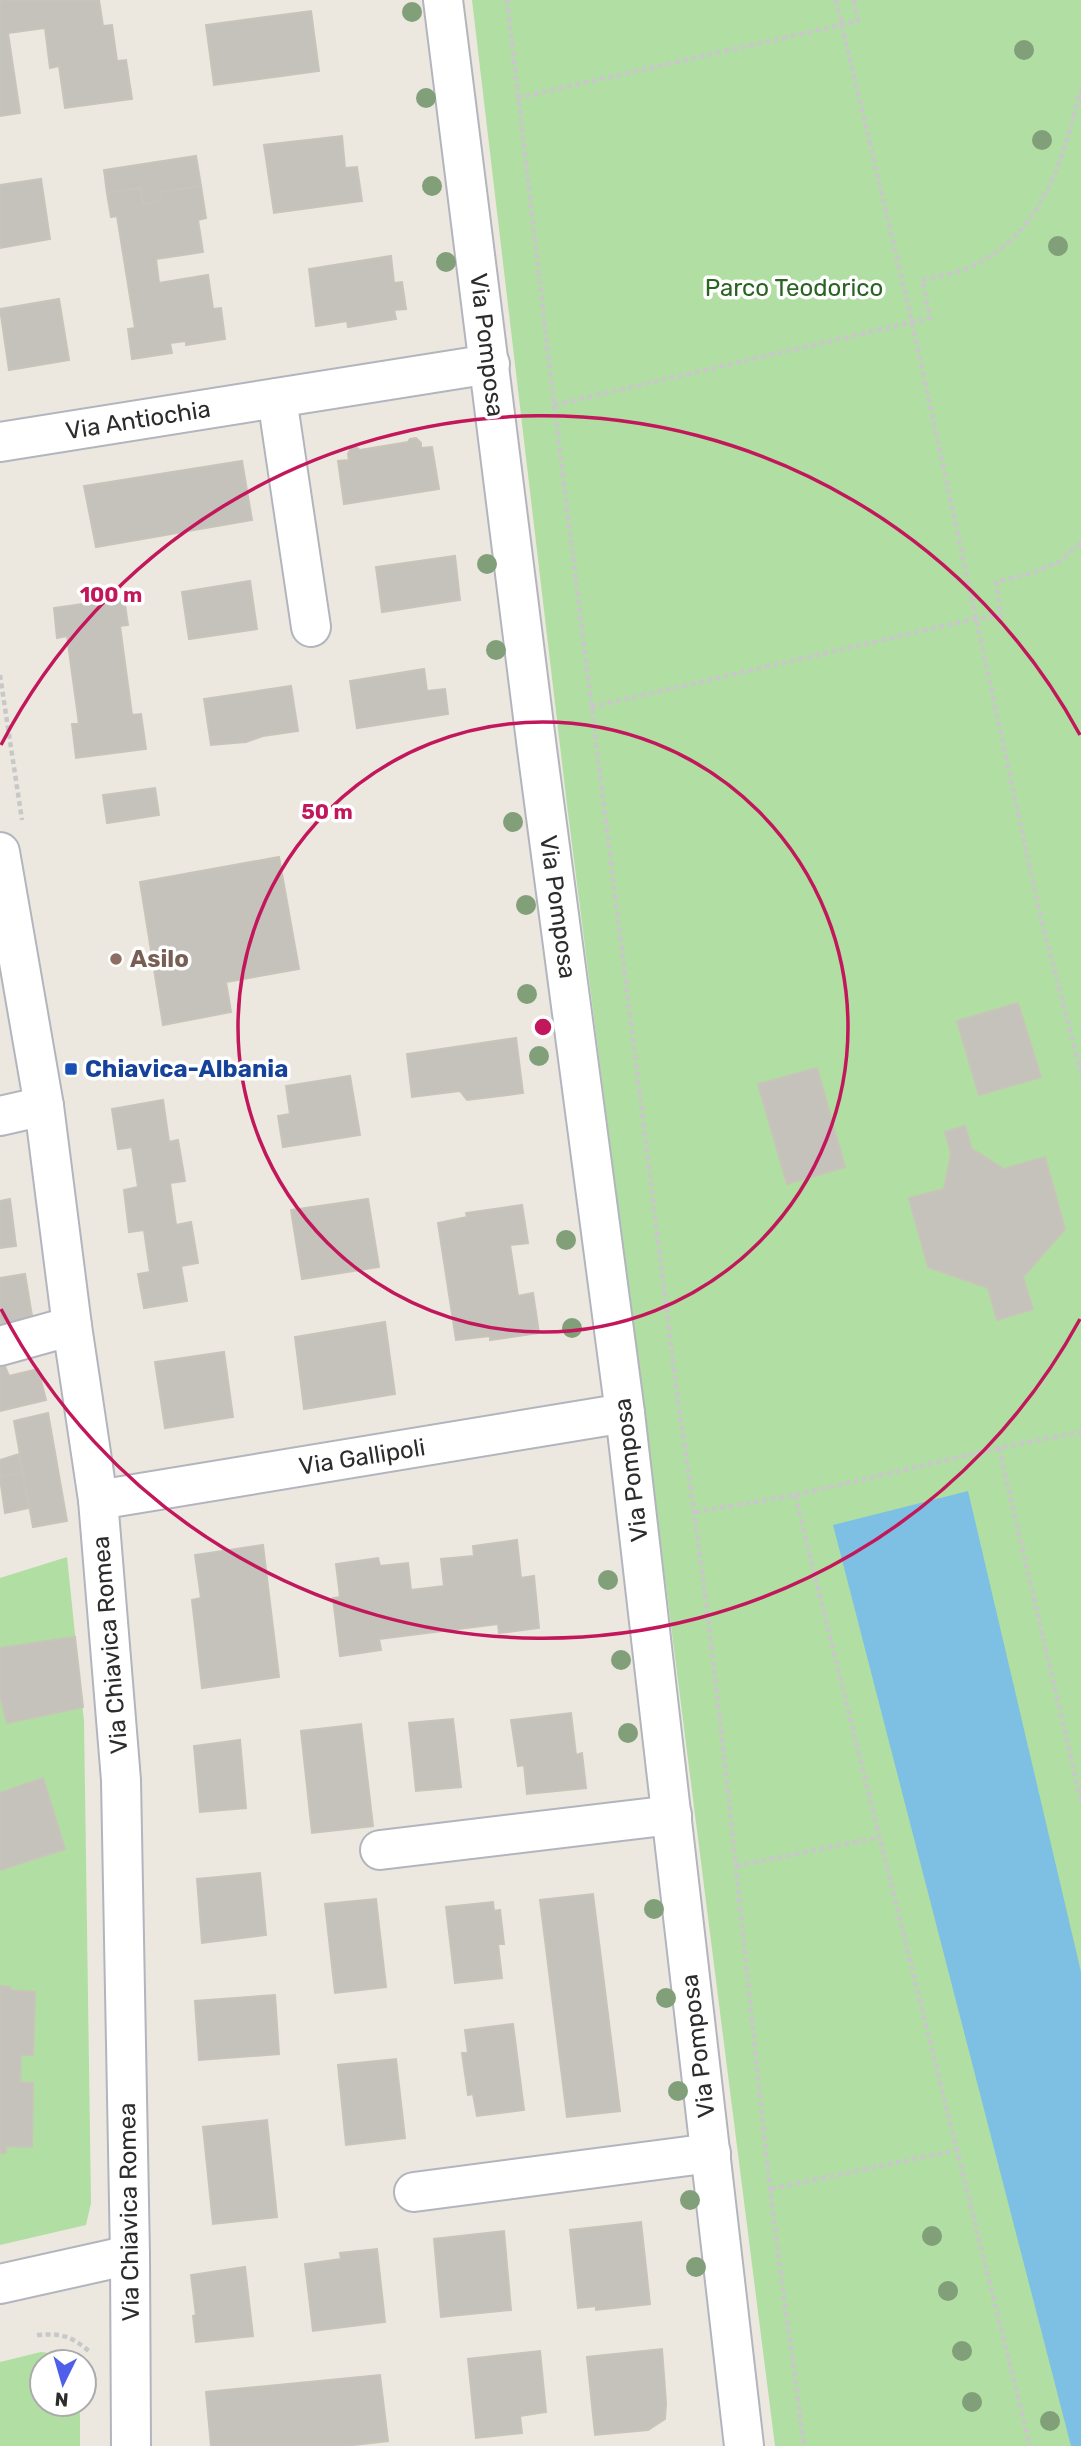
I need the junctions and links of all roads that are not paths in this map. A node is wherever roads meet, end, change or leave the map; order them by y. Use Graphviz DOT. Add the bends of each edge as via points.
graph roads {
  1 [pos="443,0"];
  2 [pos="490,364"];
  3 [pos="277,398"];
  4 [pos="0,442"];
  5 [pos="310,627"];
  6 [pos="11,838"];
  7 [pos="44,1106"];
  8 [pos="0,1116"];
  9 [pos="72,1325"];
  10 [pos="0,1346"];
  11 [pos="625,1413"];
  12 [pos="99,1500"];
  13 [pos="671,1815"];
  14 [pos="380,1850"];
  15 [pos="711,2153"];
  16 [pos="414,2192"];
  17 [pos="131,2255"];
  18 [pos="0,2284"];
  19 [pos="131,2446"];
  20 [pos="744,2446"];
  1 -- 2 [label="street, Via Pomposa"];
  2 -- 3 [label="street, Via Antiochia"];
  2 -- 11 [label="street, Via Pomposa"];
  3 -- 4 [label="street, Via Antiochia"];
  3 -- 5 [label="street"];
  6 -- 7 [label="street, Via Chiavica Romea"];
  7 -- 8 [label="street"];
  7 -- 9 [label="street, Via Chiavica Romea"];
  9 -- 10 [label="street"];
  9 -- 12 [label="street, Via Chiavica Romea"];
  11 -- 12 [label="street, Via Gallipoli"];
  11 -- 13 [label="street, Via Pomposa"];
  12 -- 17 [label="street, Via Chiavica Romea" via="121,1780"];
  13 -- 14 [label="street"];
  13 -- 15 [label="street, Via Pomposa"];
  15 -- 16 [label="street, Via Pomposa"];
  15 -- 20 [label="street, Via Pomposa"];
  17 -- 18 [label="street"];
  17 -- 19 [label="street, Via Chiavica Romea"];
}
